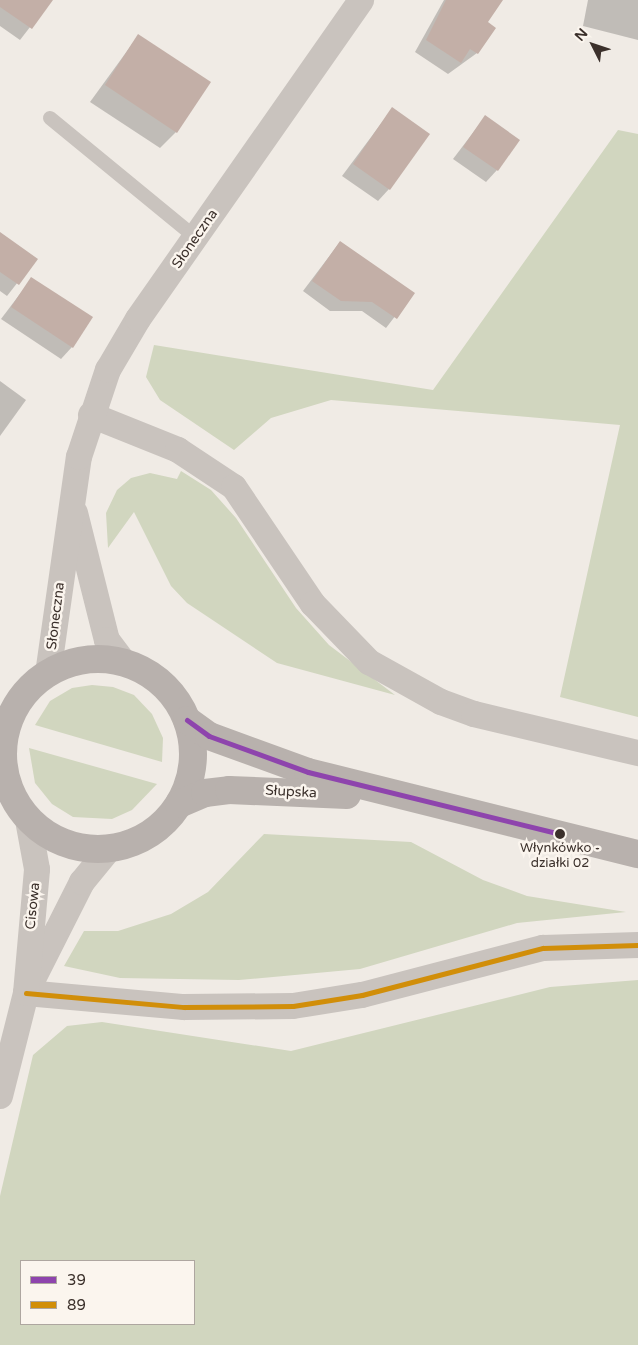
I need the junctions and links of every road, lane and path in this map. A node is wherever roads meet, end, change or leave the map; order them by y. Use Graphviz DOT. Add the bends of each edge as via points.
graph roads {
  1 [pos="361,0"];
  2 [pos="50,118"];
  3 [pos="196,238"];
  4 [pos="92,415"];
  5 [pos="71,498"];
  6 [pos="122,660"];
  7 [pos="48,674"];
  8 [pos="8,708"];
  9 [pos="187,720"];
  10 [pos="638,753"];
  11 [pos="5,788"];
  12 [pos="406,798"];
  13 [pos="179,804"];
  14 [pos="28,820"];
  15 [pos="109,849"];
  16 [pos="638,854"];
  17 [pos="638,945"];
  18 [pos="26,993"];
  19 [pos="0,1096"];
  1 -- 3 [label="street, Słoneczna"];
  2 -- 3 [label="lane"];
  3 -- 4 [label="street, Słoneczna" via="138,319 108,370"];
  4 -- 5 [label="street, Słoneczna"];
  4 -- 10 [label="street" via="178,450 234,487 312,604 369,662 441,702 474,714"];
  5 -- 6 [label="street, Słoneczna" via="105,633"];
  5 -- 7 [label="street, Słoneczna"];
  6 -- 7 [label="main road" via="82,659"];
  6 -- 9 [label="main road" via="164,688"];
  7 -- 8 [label="main road"];
  8 -- 11 [label="main road" via="2,744"];
  9 -- 12 [label="main road, Słupska" via="231,746"];
  9 -- 13 [label="main road" via="195,750 194,765"];
  11 -- 14 [label="main road"];
  12 -- 13 [label="main road, Słupska" via="247,789 205,793"];
  12 -- 16 [label="main road, Słupska"];
  13 -- 15 [label="main road" via="145,836"];
  14 -- 15 [label="main road" via="68,845"];
  14 -- 18 [label="street, Cisowa" via="37,869"];
  15 -- 18 [label="street, Cisowa" via="82,882"];
  17 -- 18 [label="street" via="543,948 362,995 293,1006 184,1007"];
  18 -- 19 [label="street, Cisowa"];
}
